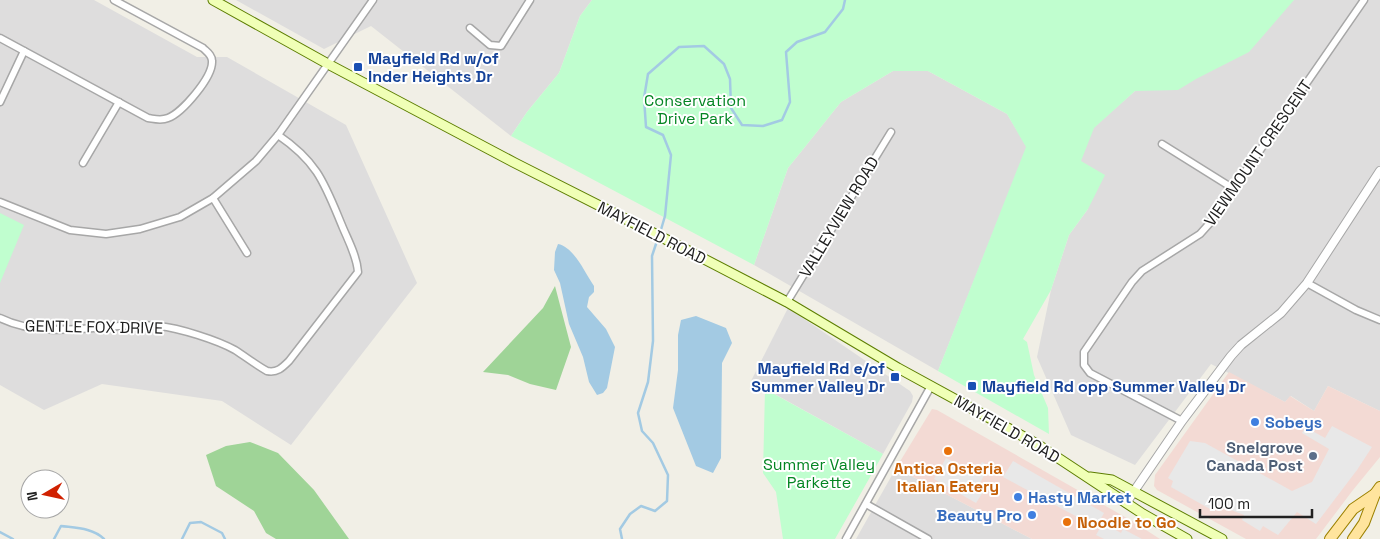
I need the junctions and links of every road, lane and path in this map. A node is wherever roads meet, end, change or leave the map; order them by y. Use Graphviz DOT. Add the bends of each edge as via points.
graph roads {
  1 [pos="114,0"];
  2 [pos="213,0"];
  3 [pos="373,0"];
  4 [pos="530,0"];
  5 [pos="1364,0"];
  6 [pos="470,28"];
  7 [pos="0,38"];
  8 [pos="24,51"];
  9 [pos="328,64"];
  10 [pos="0,102"];
  11 [pos="120,102"];
  12 [pos="891,132"];
  13 [pos="278,135"];
  14 [pos="1162,144"];
  15 [pos="82,163"];
  16 [pos="1380,171"];
  17 [pos="1234,189"];
  18 [pos="213,198"];
  19 [pos="0,202"];
  20 [pos="247,253"];
  21 [pos="1307,284"];
  22 [pos="787,302"];
  23 [pos="0,318"];
  24 [pos="1380,320"];
  25 [pos="931,386"];
  26 [pos="1182,421"];
  27 [pos="1086,476"];
  28 [pos="1378,490"];
  29 [pos="1133,491"];
  30 [pos="1126,503"];
  31 [pos="866,504"];
  32 [pos="846,539"];
  33 [pos="928,539"];
  34 [pos="1187,539"];
  35 [pos="1222,539"];
  36 [pos="1330,539"];
  37 [pos="1353,539"];
  1 -- 11 [label="street" via="203,48 212,59 210,71 197,92 170,118 148,118"];
  2 -- 9 [label="main road, MAYFIELD ROAD"];
  3 -- 9 [label="street"];
  4 -- 6 [label="street" via="501,46 490,45"];
  5 -- 17 [label="street, VIEWMOUNT CRESCENT"];
  7 -- 8 [label="street"];
  8 -- 10 [label="street"];
  8 -- 11 [label="street"];
  9 -- 13 [label="street"];
  9 -- 22 [label="main road, MAYFIELD ROAD" via="515,164"];
  11 -- 15 [label="street"];
  12 -- 22 [label="street, VALLEYVIEW ROAD"];
  13 -- 18 [label="street" via="256,161"];
  13 -- 23 [label="street, GENTLE FOX DRIVE" via="307,158 324,182 358,272 280,370 267,371 234,350 165,327 35,328"];
  14 -- 17 [label="street"];
  16 -- 21 [label="street"];
  17 -- 26 [label="street, VIEWMOUNT CRESCENT" via="1200,234 1142,271 1084,352 1084,365 1090,373"];
  18 -- 19 [label="street" via="180,216 140,229 106,234 70,230"];
  18 -- 20 [label="street"];
  21 -- 24 [label="street"];
  21 -- 26 [label="street" via="1281,313 1240,345"];
  22 -- 25 [label="main road, MAYFIELD ROAD"];
  25 -- 27 [label="main road, MAYFIELD ROAD" via="1037,444"];
  25 -- 31 [label="street"];
  26 -- 29 [label="street"];
  27 -- 29 [label="main road, MAYFIELD ROAD" via="1112,480"];
  27 -- 30 [label="main road, MAYFIELD ROAD"];
  28 -- 36 [label="main road" via="1353,509"];
  28 -- 37 [label="main road" via="1364,523"];
  29 -- 30 [label="street"];
  29 -- 35 [label="main road, MAYFIELD ROAD"];
  30 -- 34 [label="main road, MAYFIELD ROAD"];
  31 -- 32 [label="street"];
  31 -- 33 [label="street"];
}
